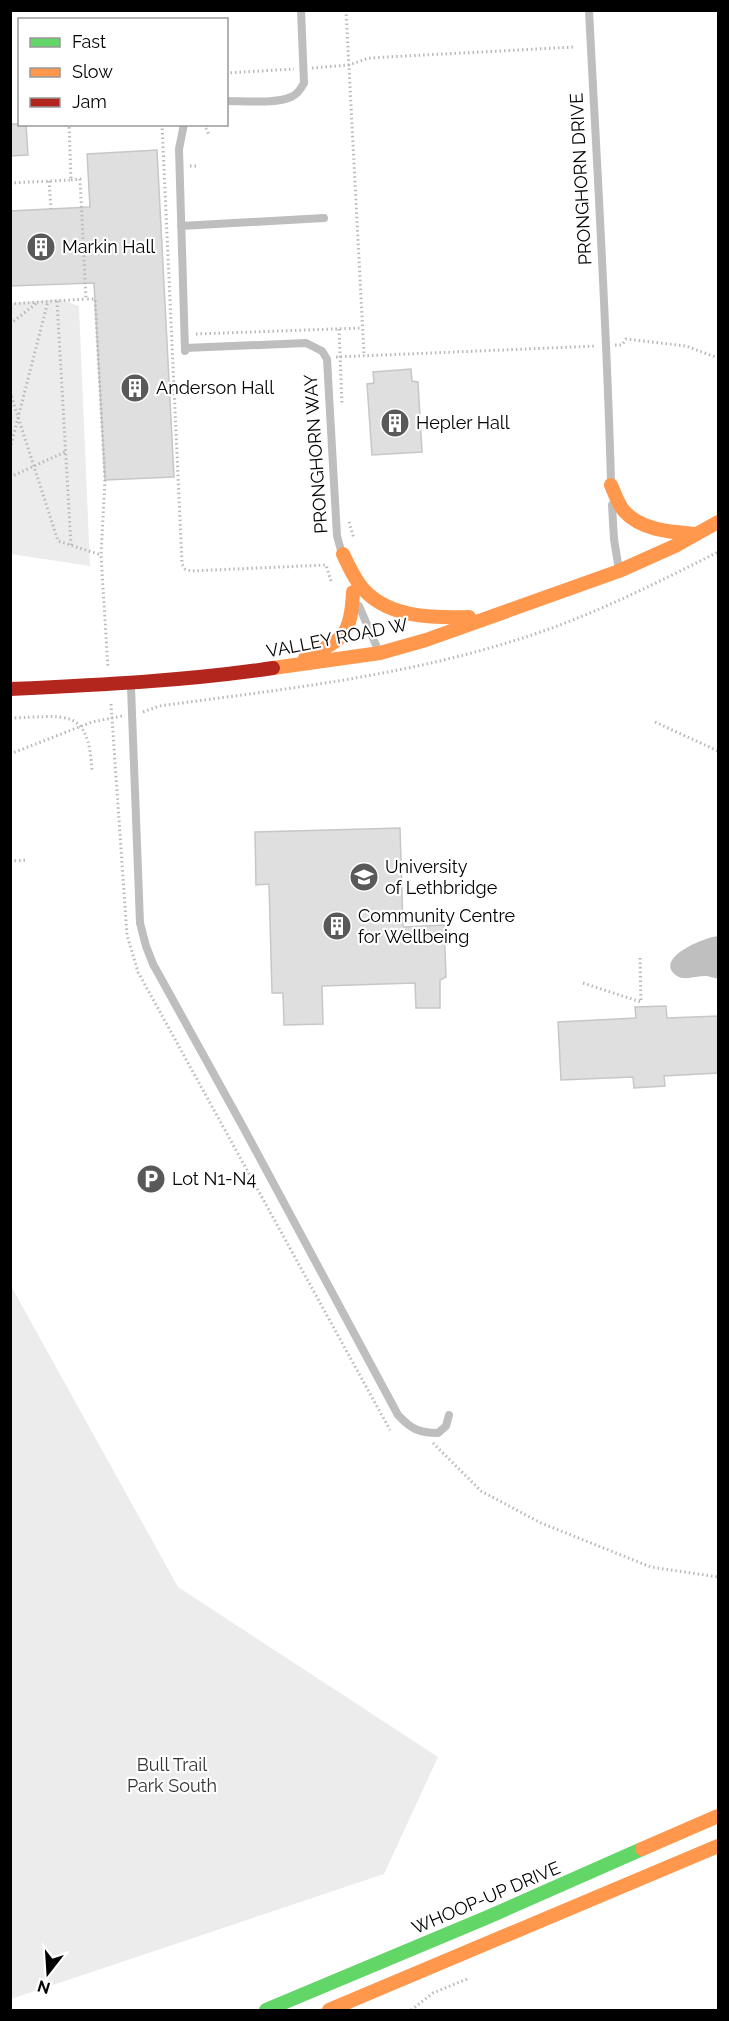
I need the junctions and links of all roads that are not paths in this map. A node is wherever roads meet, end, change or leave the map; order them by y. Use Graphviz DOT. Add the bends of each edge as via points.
graph roads {
  1 [pos="301,10"];
  2 [pos="589,10"];
  3 [pos="228,101"];
  4 [pos="184,126"];
  5 [pos="324,218"];
  6 [pos="181,226"];
  7 [pos="611,485"];
  8 [pos="718,522"];
  9 [pos="697,534"];
  10 [pos="343,554"];
  11 [pos="619,571"];
  12 [pos="353,592"];
  13 [pos="492,617"];
  14 [pos="380,653"];
  15 [pos="288,668"];
  16 [pos="131,684"];
  17 [pos="10,689"];
  18 [pos="449,1415"];
  19 [pos="718,1814"];
  20 [pos="718,1846"];
  21 [pos="267,2010"];
  22 [pos="329,2010"];
  1 -- 3 [label="lane" via="304,82 299,92 279,100"];
  2 -- 7 [label="lane, PRONGHORN DRIVE"];
  4 -- 6 [label="lane" via="179,149"];
  5 -- 6 [label="lane"];
  6 -- 10 [label="lane, PRONGHORN WAY" via="185,350 306,343 326,357 337,536"];
  7 -- 9 [label="main road" via="624,510 635,520 668,532"];
  7 -- 11 [label="lane, PRONGHORN DRIVE"];
  8 -- 9 [label="main road, VALLEY ROAD W"];
  9 -- 11 [label="main road, VALLEY ROAD W"];
  10 -- 12 [label="lane, PRONGHORN WAY"];
  10 -- 13 [label="main road" via="366,592 396,609 432,618"];
  11 -- 13 [label="main road, VALLEY ROAD W"];
  12 -- 14 [label="lane, PRONGHORN WAY"];
  12 -- 15 [label="main road" via="352,620 347,633"];
  13 -- 14 [label="main road, VALLEY ROAD W"];
  14 -- 15 [label="main road, VALLEY ROAD W"];
  15 -- 16 [label="main road, VALLEY ROAD W"];
  16 -- 17 [label="main road, VALLEY ROAD W"];
  16 -- 18 [label="lane" via="140,923 153,964 399,1415 423,1433 438,1433 446,1426"];
  19 -- 21 [label="main road, WHOOP-UP DRIVE" via="670,1839"];
  20 -- 22 [label="main road"];
}
